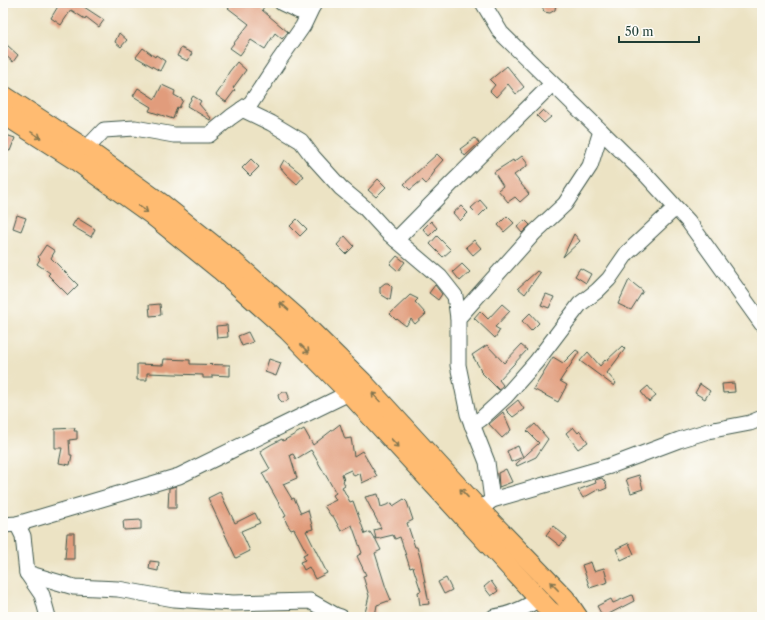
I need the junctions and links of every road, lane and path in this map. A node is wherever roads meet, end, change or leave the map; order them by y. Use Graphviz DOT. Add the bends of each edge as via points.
graph roads {
  1 [pos="282,3"];
  2 [pos="483,3"];
  3 [pos="314,5"];
  4 [pos="552,84"];
  5 [pos="3,96"];
  6 [pos="242,109"];
  7 [pos="3,114"];
  8 [pos="601,131"];
  9 [pos="82,156"];
  10 [pos="676,208"];
  11 [pos="396,240"];
  12 [pos="458,318"];
  13 [pos="762,324"];
  14 [pos="349,393"];
  15 [pos="762,418"];
  16 [pos="472,425"];
  17 [pos="479,510"];
  18 [pos="10,525"];
  19 [pos="27,573"];
  20 [pos="539,599"];
  21 [pos="48,617"];
  22 [pos="341,617"];
  23 [pos="494,617"];
  24 [pos="559,617"];
  25 [pos="578,617"];
  1 -- 3 [label="street" via="299,11"];
  2 -- 4 [label="street" via="501,33"];
  3 -- 6 [label="street" via="303,26 251,103"];
  4 -- 8 [label="street"];
  4 -- 11 [label="street"];
  5 -- 9 [label="main road"];
  6 -- 9 [label="street" via="209,135 174,135 135,128 104,130"];
  6 -- 11 [label="street" via="301,141 341,188"];
  7 -- 9 [label="main road, one-way"];
  8 -- 10 [label="street"];
  8 -- 12 [label="street" via="590,166 565,204 534,233"];
  9 -- 14 [label="main road, one-way" via="220,270 288,332"];
  17 -- 9 [label="main road, one-way" via="363,382 299,319 231,259 167,208"];
  10 -- 13 [label="street"];
  10 -- 16 [label="street" via="627,253 605,283 580,304 536,362 505,397"];
  11 -- 12 [label="street" via="440,277 455,296"];
  12 -- 16 [label="street" via="458,365"];
  14 -- 17 [label="main road, one-way"];
  14 -- 18 [label="street" via="179,476"];
  15 -- 17 [label="street" via="679,440"];
  16 -- 17 [label="street" via="486,462"];
  17 -- 20 [label="main road"];
  25 -- 17 [label="main road, one-way" via="565,598"];
  18 -- 19 [label="street" via="23,536"];
  19 -- 21 [label="street" via="42,595"];
  19 -- 22 [label="street" via="74,587 118,589 174,599 233,603 310,601"];
  20 -- 23 [label="street" via="527,607"];
  20 -- 24 [label="main road"];
}
